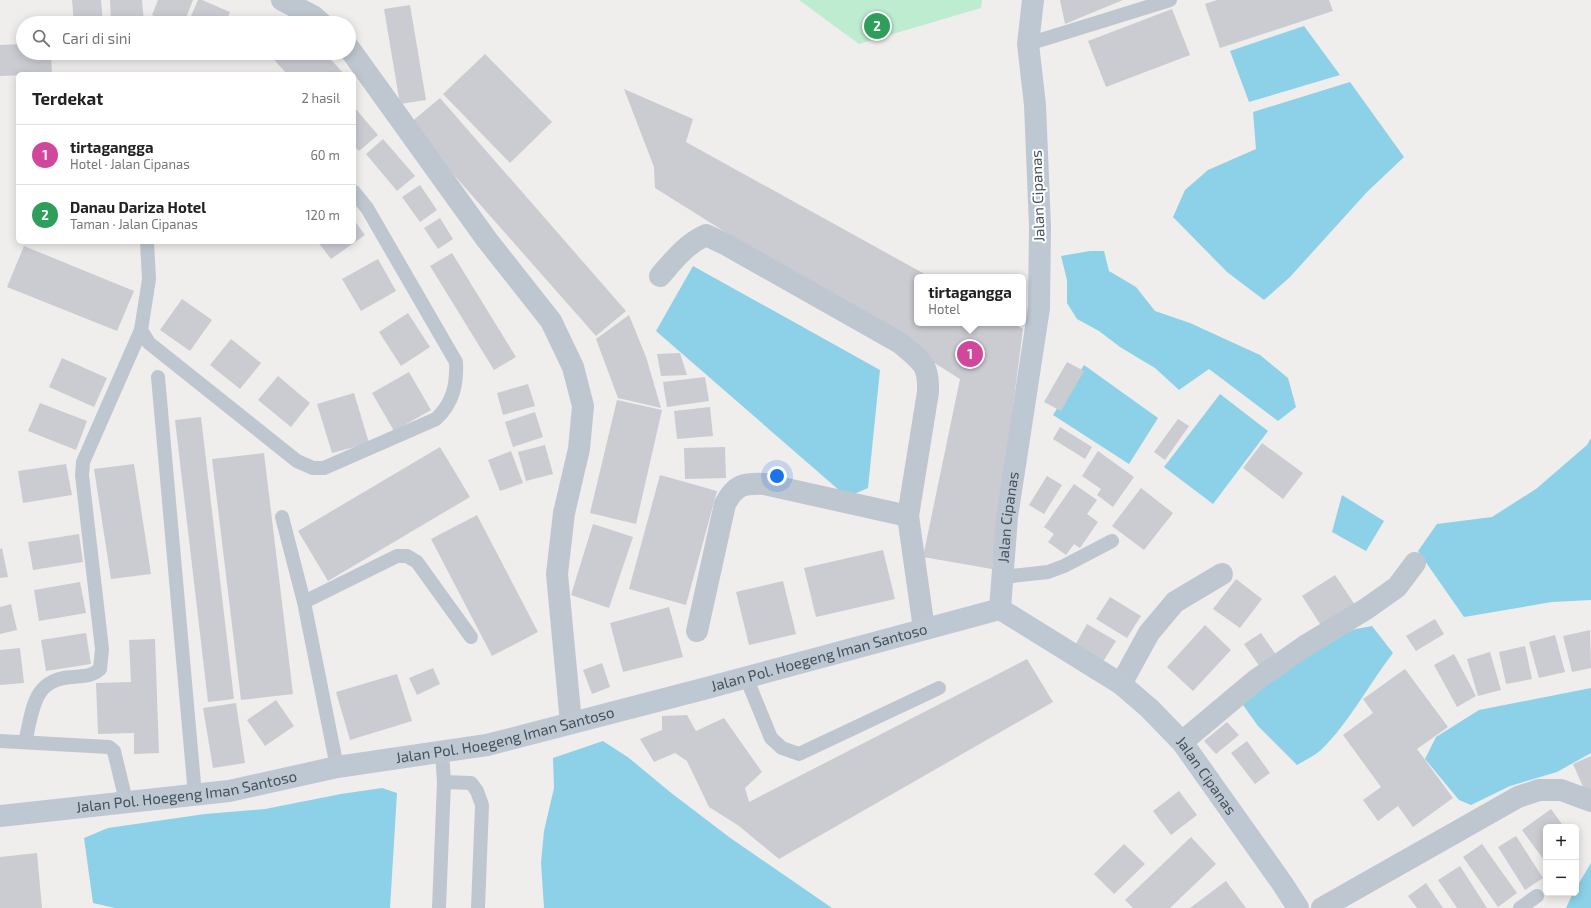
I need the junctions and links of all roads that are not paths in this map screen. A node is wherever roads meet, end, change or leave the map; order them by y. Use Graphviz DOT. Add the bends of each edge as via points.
graph roads {
  1 [pos="282,0"];
  2 [pos="1033,0"];
  3 [pos="1170,0"];
  4 [pos="313,16"];
  5 [pos="1028,44"];
  6 [pos="356,58"];
  7 [pos="356,194"];
  8 [pos="147,244"];
  9 [pos="660,276"];
  10 [pos="141,330"];
  11 [pos="158,377"];
  12 [pos="908,516"];
  13 [pos="282,517"];
  14 [pos="1112,541"];
  15 [pos="1415,563"];
  16 [pos="1222,574"];
  17 [pos="1003,577"];
  18 [pos="304,602"];
  19 [pos="1000,609"];
  20 [pos="924,629"];
  21 [pos="697,631"];
  22 [pos="471,637"];
  23 [pos="746,677"];
  24 [pos="1121,684"];
  25 [pos="939,688"];
  26 [pos="571,723"];
  27 [pos="0,741"];
  28 [pos="25,742"];
  29 [pos="1182,742"];
  30 [pos="442,752"];
  31 [pos="337,767"];
  32 [pos="444,782"];
  33 [pos="194,795"];
  34 [pos="1591,800"];
  35 [pos="126,801"];
  36 [pos="0,816"];
  37 [pos="1537,896"];
  38 [pos="439,908"];
  39 [pos="478,908"];
  40 [pos="1298,908"];
  41 [pos="1322,908"];
  42 [pos="1520,908"];
  1 -- 4 [label="street"];
  2 -- 5 [label="street, Jalan Cipanas"];
  3 -- 5 [label="lane"];
  5 -- 17 [label="street, Jalan Cipanas" via="1035,105 1040,226 1039,308 1007,517"];
  6 -- 26 [label="street" via="487,240 551,321 573,367 584,406 578,449 564,513 557,574"];
  7 -- 10 [label="lane" via="367,208 456,362 457,380 451,398 444,412 436,419 324,468 313,468 297,461 149,343"];
  8 -- 10 [label="lane" via="150,279"];
  9 -- 12 [label="street" via="684,249 706,235 900,344 922,362 929,376 928,392"];
  10 -- 28 [label="lane" via="83,462 82,476 102,648 100,669 92,676 62,677 46,684 38,694"];
  11 -- 33 [label="lane"];
  12 -- 20 [label="street"];
  12 -- 21 [label="street" via="764,484 738,487 730,494 725,504"];
  13 -- 18 [label="lane"];
  14 -- 17 [label="lane" via="1048,572"];
  15 -- 29 [label="street" via="1397,587 1256,680"];
  16 -- 24 [label="street" via="1175,602 1149,633"];
  17 -- 19 [label="street, Jalan Cipanas"];
  18 -- 22 [label="lane" via="397,556 408,556 417,562"];
  18 -- 31 [label="lane"];
  19 -- 20 [label="street, Jalan Pol. Hoegeng Iman Santoso"];
  19 -- 24 [label="street, Jalan Cipanas"];
  20 -- 23 [label="street, Jalan Pol. Hoegeng Iman Santoso"];
  23 -- 25 [label="lane" via="770,738 782,748 799,754"];
  23 -- 26 [label="street, Jalan Pol. Hoegeng Iman Santoso"];
  24 -- 29 [label="street, Jalan Cipanas"];
  26 -- 30 [label="street, Jalan Pol. Hoegeng Iman Santoso" via="487,745"];
  27 -- 28 [label="lane"];
  28 -- 35 [label="lane" via="109,747 114,751"];
  29 -- 40 [label="street, Jalan Cipanas"];
  30 -- 31 [label="street, Jalan Pol. Hoegeng Iman Santoso"];
  30 -- 32 [label="lane"];
  31 -- 33 [label="street, Jalan Pol. Hoegeng Iman Santoso" via="229,791"];
  32 -- 38 [label="lane"];
  32 -- 39 [label="lane" via="471,783 482,805"];
  33 -- 35 [label="street, Jalan Pol. Hoegeng Iman Santoso"];
  34 -- 41 [label="street" via="1561,790 1539,790 1518,797"];
  35 -- 36 [label="street, Jalan Pol. Hoegeng Iman Santoso"];
  37 -- 42 [label="lane"];
}
